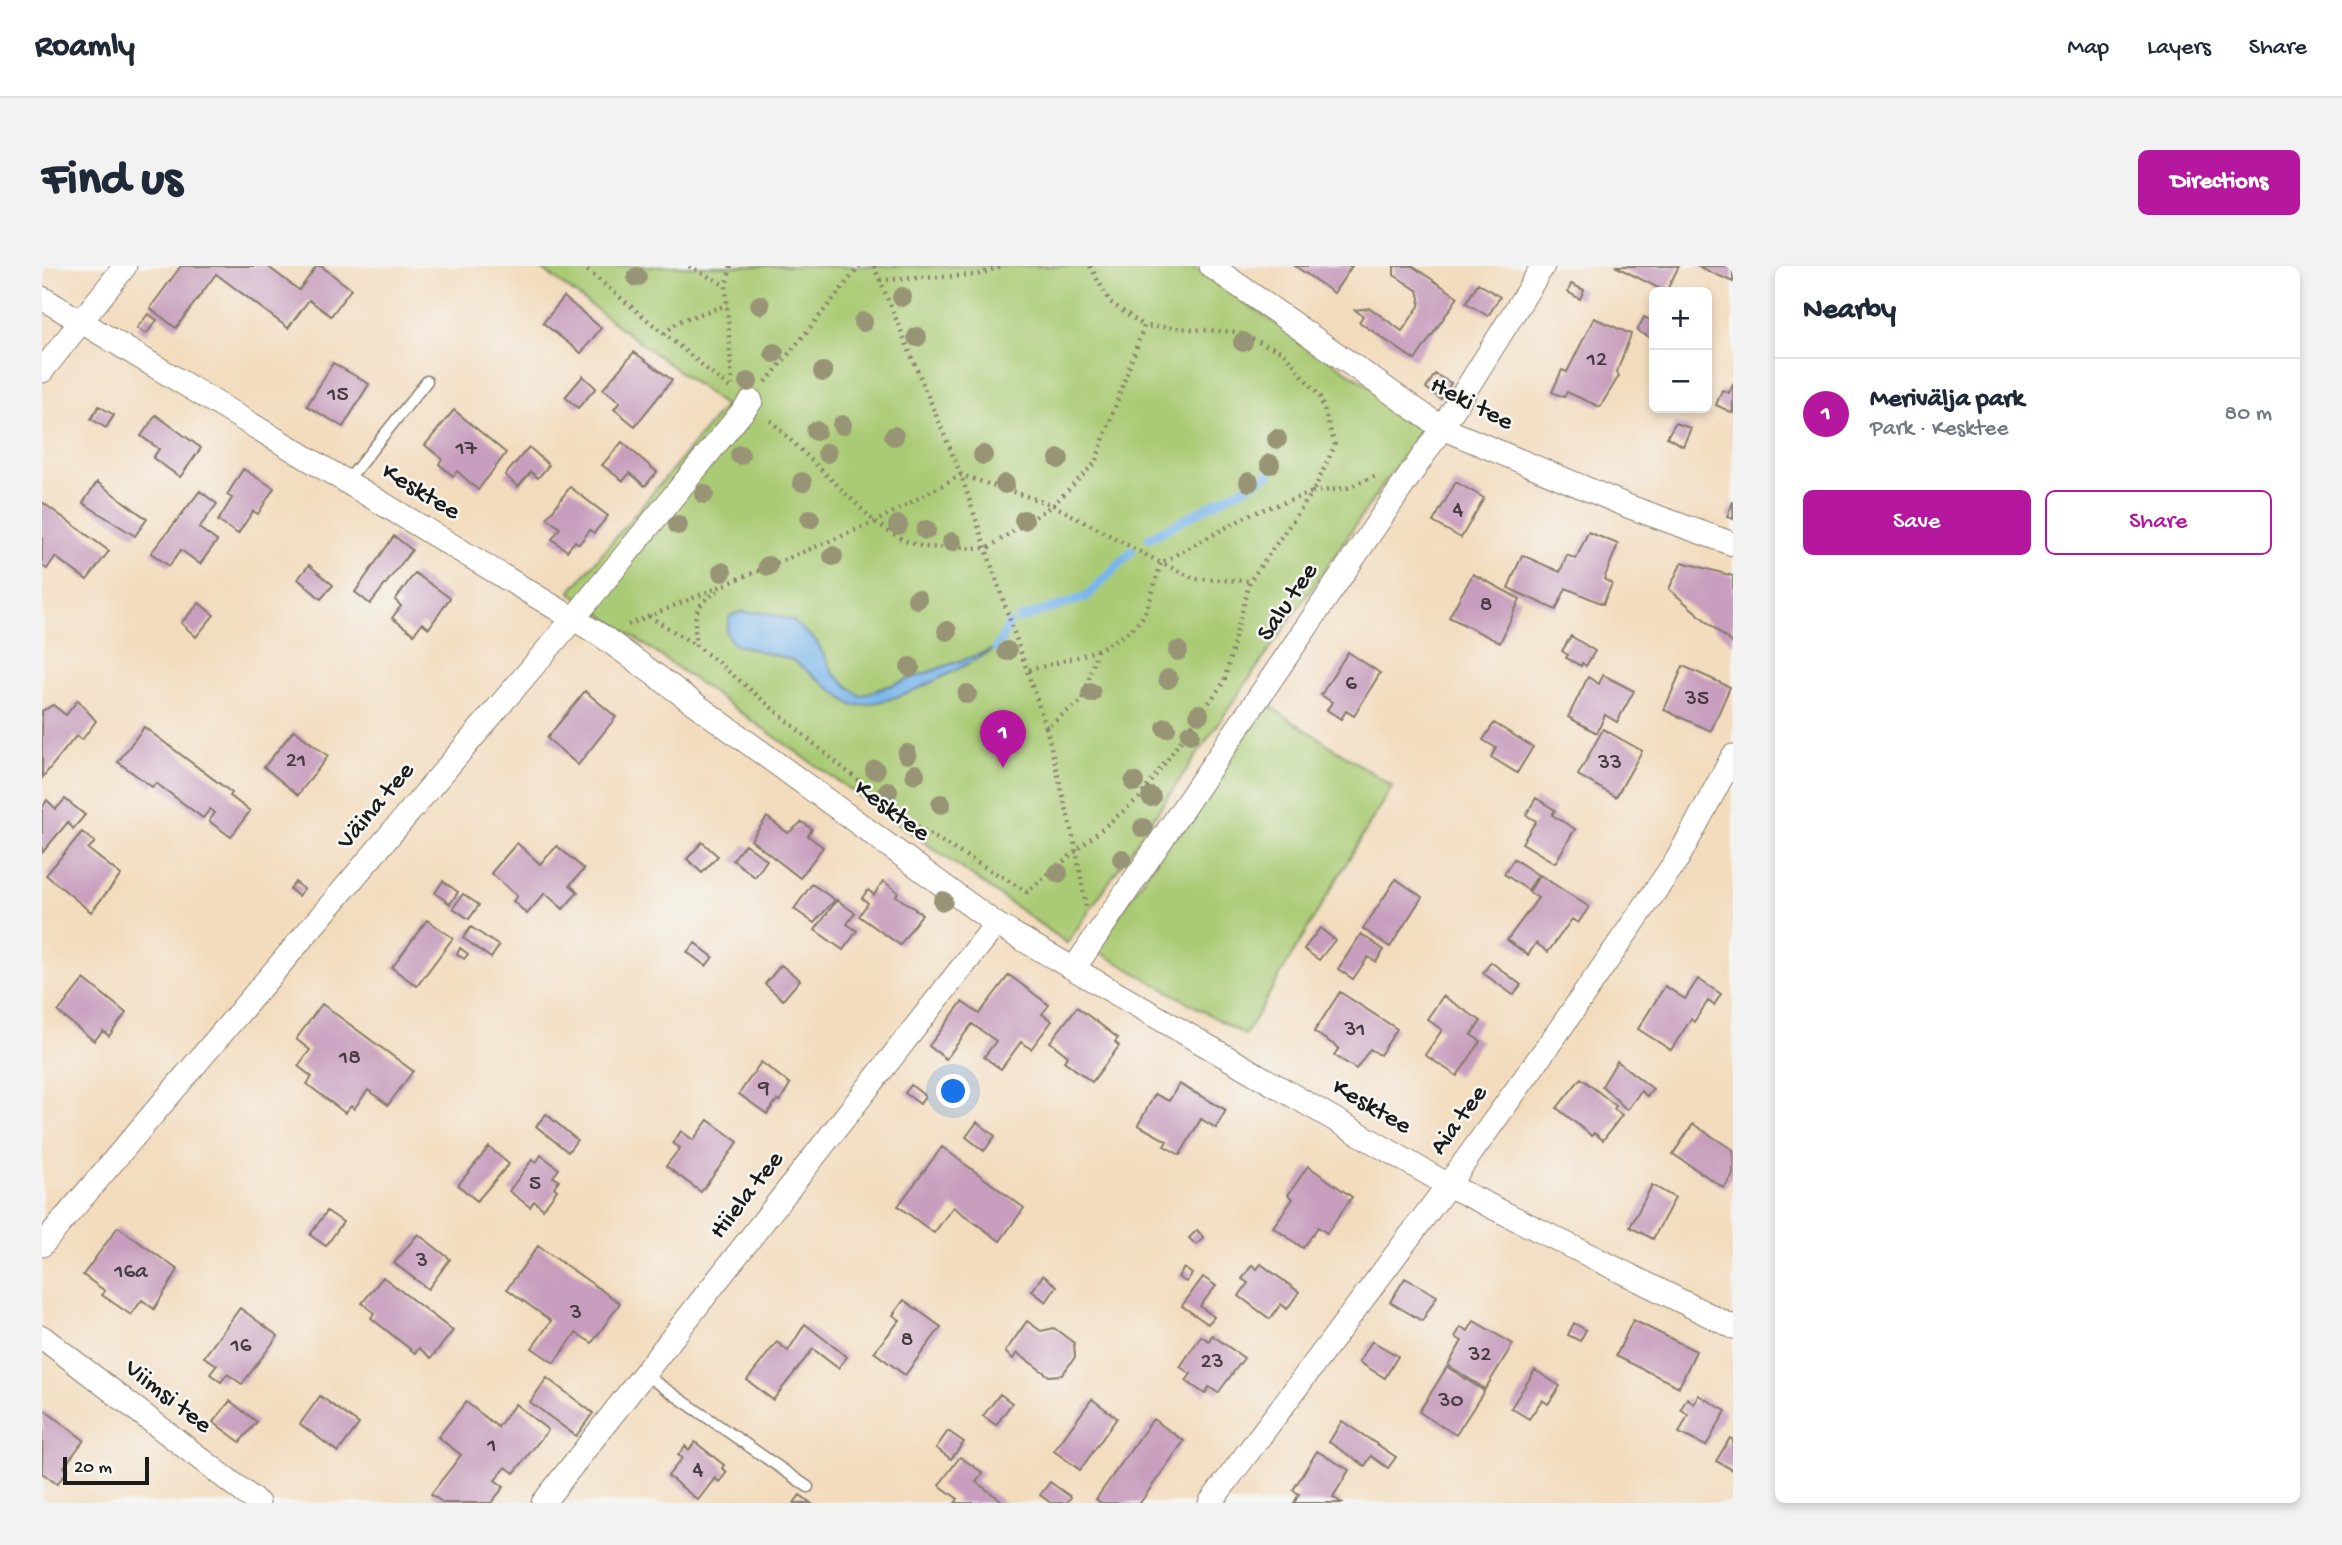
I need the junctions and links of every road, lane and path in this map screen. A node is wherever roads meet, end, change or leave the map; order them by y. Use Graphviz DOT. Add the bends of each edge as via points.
graph roads {
  1 [pos="125,266"];
  2 [pos="582,266"];
  3 [pos="689,266"];
  4 [pos="731,266"];
  5 [pos="860,266"];
  6 [pos="874,266"];
  7 [pos="1002,266"];
  8 [pos="1090,266"];
  9 [pos="1211,266"];
  10 [pos="1543,266"];
  11 [pos="880,280"];
  12 [pos="726,286"];
  13 [pos="42,298"];
  14 [pos="727,305"];
  15 [pos="82,322"];
  16 [pos="1144,326"];
  17 [pos="664,334"];
  18 [pos="42,372"];
  19 [pos="427,381"];
  20 [pos="751,401"];
  21 [pos="1442,428"];
  22 [pos="1419,462"];
  23 [pos="961,475"];
  24 [pos="347,481"];
  25 [pos="1313,492"];
  26 [pos="1053,505"];
  27 [pos="875,522"];
  28 [pos="1733,544"];
  29 [pos="988,548"];
  30 [pos="1161,563"];
  31 [pos="734,581"];
  32 [pos="1250,581"];
  33 [pos="649,617"];
  34 [pos="574,618"];
  35 [pos="602,636"];
  36 [pos="696,645"];
  37 [pos="1097,650"];
  38 [pos="1029,670"];
  39 [pos="1046,727"];
  40 [pos="1733,757"];
  41 [pos="1076,849"];
  42 [pos="996,924"];
  43 [pos="1091,942"];
  44 [pos="1075,967"];
  45 [pos="1448,1185"];
  46 [pos="42,1245"];
  47 [pos="1733,1327"];
  48 [pos="42,1337"];
  49 [pos="644,1374"];
  50 [pos="808,1487"];
  51 [pos="258,1503"];
  52 [pos="543,1503"];
  53 [pos="1210,1503"];
  1 -- 15 [label="street"];
  2 -- 17 [label="path"];
  3 -- 12 [label="path"];
  4 -- 12 [label="path"];
  5 -- 20 [label="path"];
  6 -- 11 [label="path"];
  7 -- 11 [label="path" via="977,275"];
  8 -- 16 [label="path" via="1110,302"];
  9 -- 21 [label="street, Heki tee"];
  10 -- 21 [label="street, Salu tee"];
  11 -- 23 [label="path"];
  12 -- 14 [label="path"];
  13 -- 15 [label="street, Kesktee"];
  14 -- 17 [label="path" via="680,321"];
  14 -- 17 [label="path" via="733,390"];
  15 -- 18 [label="street"];
  15 -- 24 [label="street, Kesktee"];
  16 -- 25 [label="path" via="1235,332 1283,352 1320,397 1335,446"];
  16 -- 26 [label="path" via="1095,463"];
  19 -- 24 [label="lane"];
  20 -- 27 [label="path"];
  20 -- 34 [label="street, Väina tee"];
  21 -- 22 [label="street, Salu tee"];
  21 -- 28 [label="street, Heki tee" via="1629,507"];
  22 -- 25 [label="path" via="1347,488"];
  22 -- 43 [label="street, Salu tee"];
  23 -- 26 [label="path"];
  23 -- 27 [label="path"];
  23 -- 29 [label="path"];
  24 -- 34 [label="street, Kesktee"];
  25 -- 30 [label="path" via="1251,514"];
  25 -- 32 [label="path"];
  26 -- 29 [label="path"];
  26 -- 30 [label="path"];
  27 -- 29 [label="path" via="924,547"];
  27 -- 31 [label="path"];
  29 -- 38 [label="path"];
  30 -- 32 [label="path" via="1195,579"];
  30 -- 37 [label="path" via="1142,617"];
  31 -- 33 [label="path"];
  31 -- 36 [label="path" via="701,601 695,618"];
  32 -- 41 [label="path" via="1224,682 1139,798"];
  33 -- 35 [label="path"];
  33 -- 36 [label="path"];
  34 -- 35 [label="street, Kesktee"];
  34 -- 46 [label="street, Väina tee"];
  35 -- 42 [label="street, Kesktee"];
  36 -- 41 [label="path" via="902,815 1027,892"];
  37 -- 38 [label="path"];
  37 -- 39 [label="path" via="1083,700"];
  38 -- 39 [label="path"];
  39 -- 41 [label="path"];
  40 -- 45 [label="street, Aia tee" via="1678,858"];
  41 -- 43 [label="path"];
  42 -- 44 [label="street, Kesktee"];
  42 -- 49 [label="street, Hiiela tee"];
  43 -- 44 [label="street, Salu tee"];
  44 -- 45 [label="street, Kesktee"];
  45 -- 47 [label="street, Kesktee"];
  45 -- 53 [label="street, Aia tee"];
  48 -- 51 [label="street, Viimsi tee"];
  49 -- 50 [label="lane"];
  49 -- 52 [label="street, Hiiela tee"];
}
